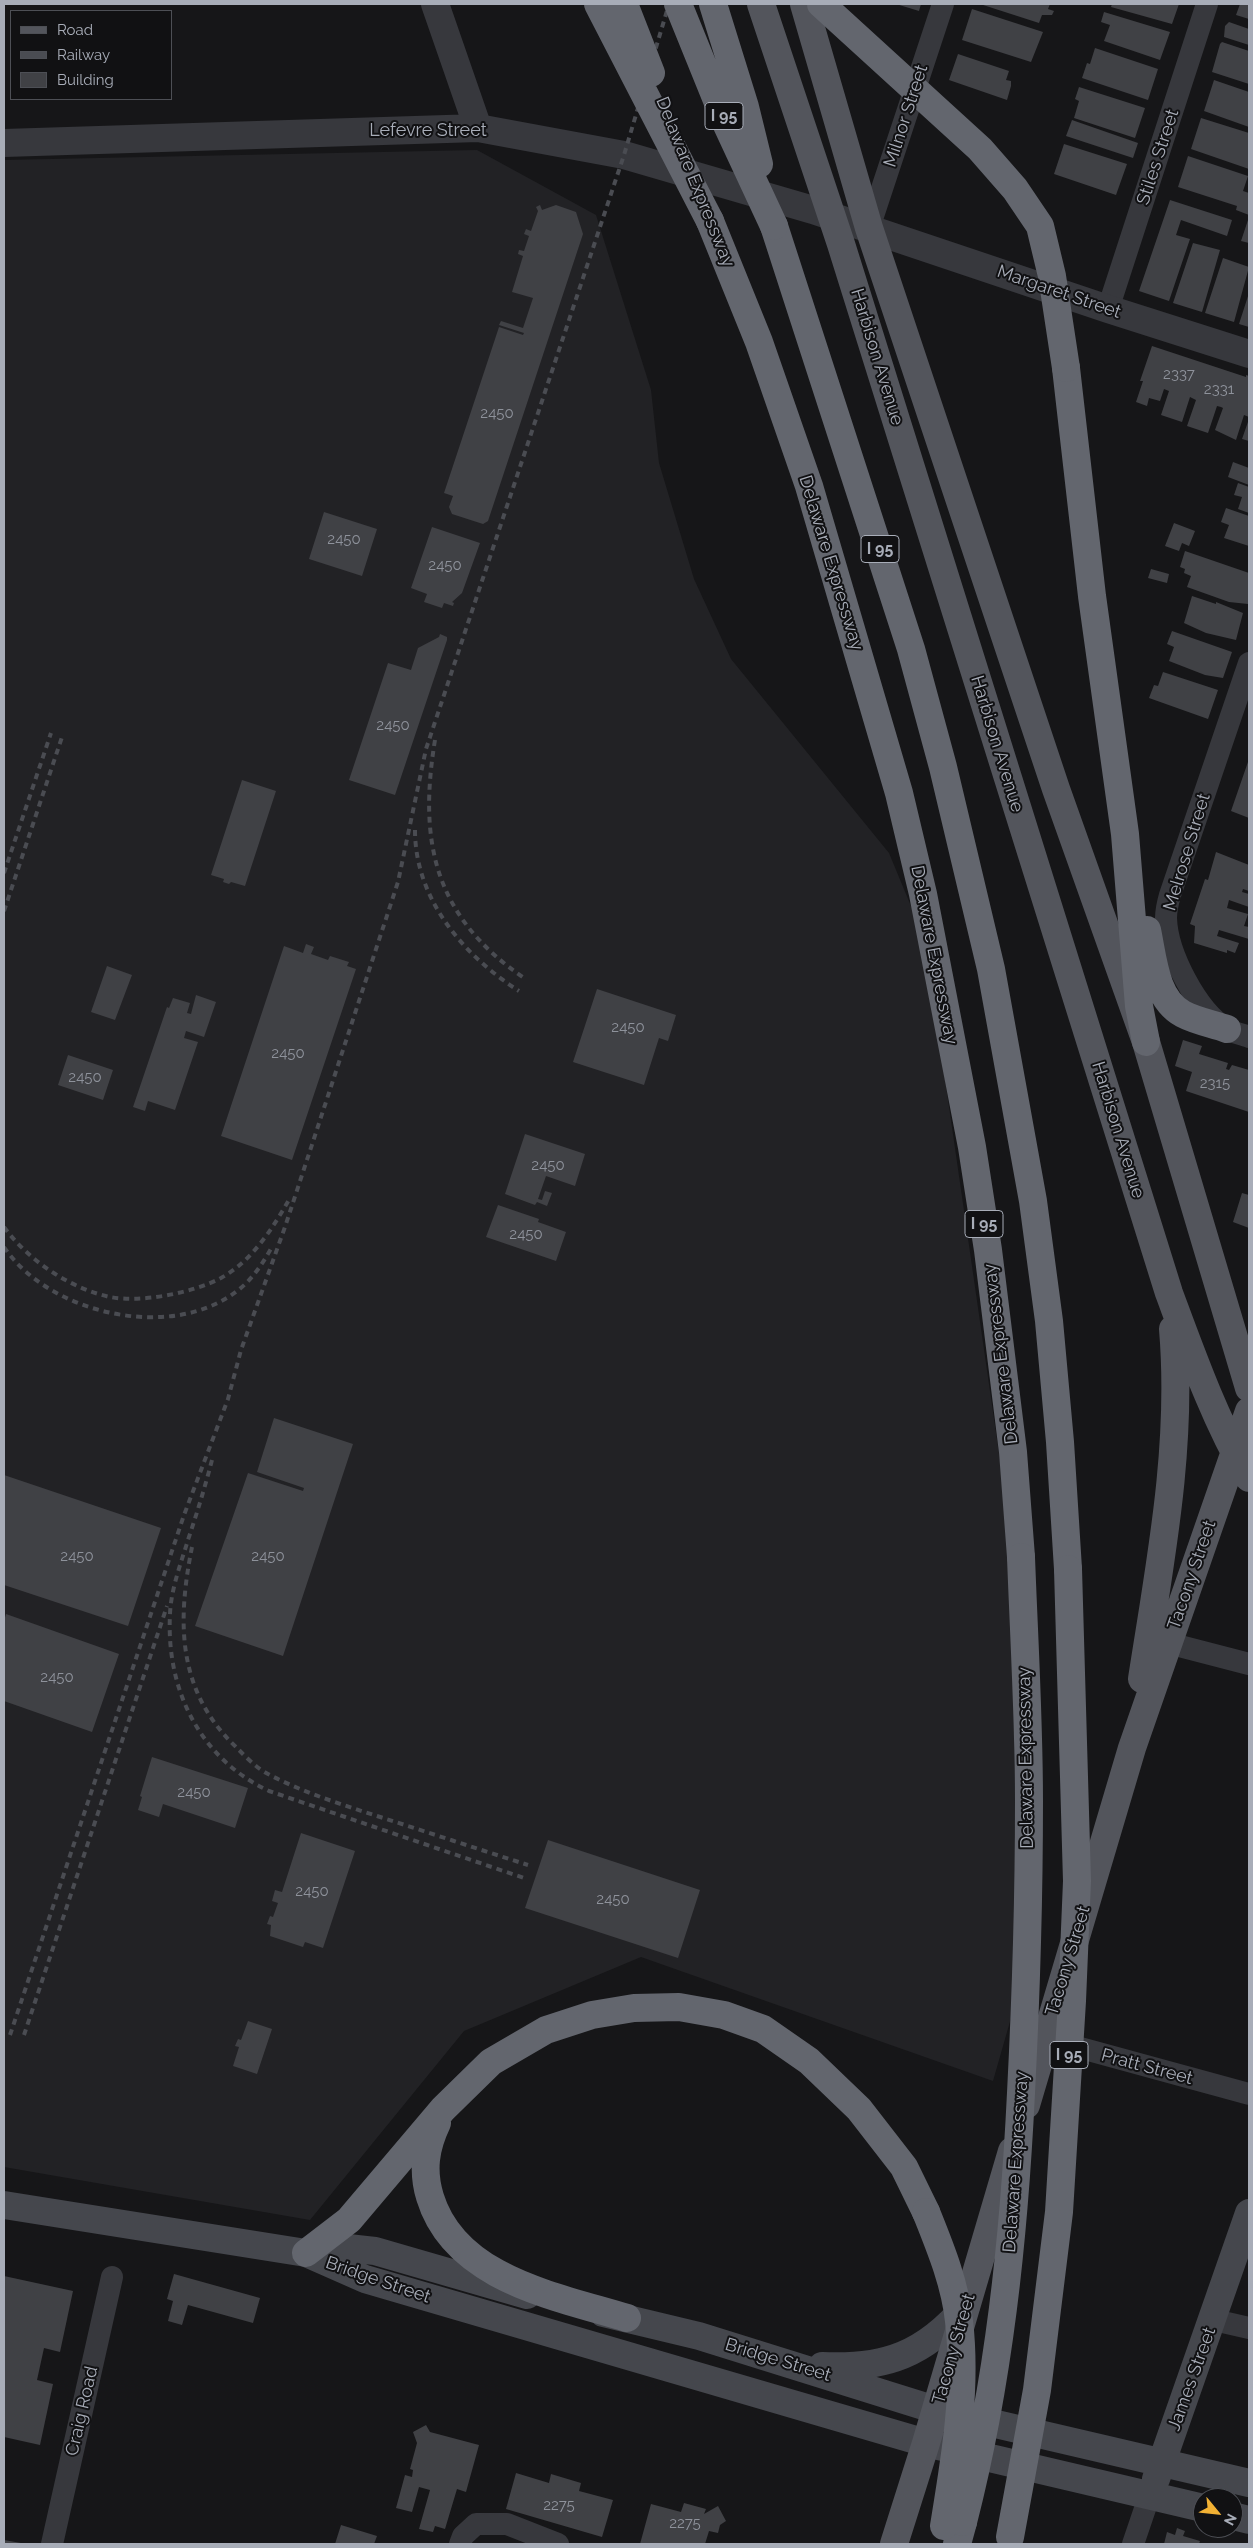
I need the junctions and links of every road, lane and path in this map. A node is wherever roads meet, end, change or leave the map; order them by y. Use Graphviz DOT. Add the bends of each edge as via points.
graph roads {
  1 [pos="435,4"];
  2 [pos="598,4"];
  3 [pos="624,4"];
  4 [pos="678,4"];
  5 [pos="713,4"];
  6 [pos="760,4"];
  7 [pos="804,4"];
  8 [pos="821,4"];
  9 [pos="943,4"];
  10 [pos="1207,4"];
  11 [pos="478,128"];
  12 [pos="4,143"];
  13 [pos="832,216"];
  14 [pos="710,221"];
  15 [pos="774,226"];
  16 [pos="869,228"];
  17 [pos="1108,310"];
  18 [pos="1249,354"];
  19 [pos="1249,663"];
  20 [pos="1125,834"];
  21 [pos="1238,1033"];
  22 [pos="1146,1042"];
  23 [pos="1169,1293"];
  24 [pos="1249,1388"];
  25 [pos="1249,1411"];
  26 [pos="1234,1453"];
  27 [pos="1249,1478"];
  28 [pos="1168,1643"];
  29 [pos="1249,1664"];
  30 [pos="1132,1748"];
  31 [pos="1045,2039"];
  32 [pos="1249,2094"];
  33 [pos="443,2109"];
  34 [pos="4,2204"];
  35 [pos="1249,2213"];
  36 [pos="306,2253"];
  37 [pos="112,2277"];
  38 [pos="966,2306"];
  39 [pos="627,2318"];
  40 [pos="1214,2320"];
  41 [pos="1249,2328"];
  42 [pos="778,2360"];
  43 [pos="936,2410"];
  44 [pos="926,2443"];
  45 [pos="1162,2462"];
  46 [pos="1249,2483"];
  47 [pos="1150,2494"];
  48 [pos="1193,2505"];
  49 [pos="951,2534"];
  50 [pos="1009,2541"];
  51 [pos="52,2544"];
  52 [pos="460,2544"];
  53 [pos="558,2544"];
  54 [pos="894,2544"];
  55 [pos="1133,2544"];
  1 -- 11 [label="street"];
  2 -- 14 [label="highway, bridge"];
  3 -- 14 [label="highway, Delaware Expressway / I 95, bridge"];
  4 -- 15 [label="highway, I 95, bridge" via="727,125"];
  5 -- 15 [label="highway, bridge" via="745,108"];
  6 -- 13 [label="main road, Harbison Avenue"];
  7 -- 16 [label="main road, Harbison Avenue"];
  8 -- 20 [label="highway, bridge" via="980,149 1015,189 1040,226 1052,276 1066,368 1092,596"];
  9 -- 16 [label="street, Milnor Street"];
  10 -- 17 [label="street, Stiles Street"];
  11 -- 12 [label="street, Lefevre Street"];
  11 -- 13 [label="street, Lefevre Street" via="624,155"];
  13 -- 16 [label="street, Lefevre Street"];
  13 -- 23 [label="main road, Harbison Avenue"];
  14 -- 49 [label="highway, Delaware Expressway / I 95, bridge" via="759,342 809,486 900,793 972,1147 1013,1452 1021,1557 1029,1799 1026,1997 1017,2177 1006,2285 980,2448"];
  15 -- 50 [label="highway, I 95, bridge" via="912,649 943,767 990,969 1033,1201 1048,1312 1068,1569 1077,1881 1059,2212 1037,2390"];
  16 -- 17 [label="street, Margaret Street"];
  16 -- 22 [label="main road, Harbison Avenue" via="1056,789"];
  17 -- 18 [label="street, Margaret Street"];
  19 -- 21 [label="street, Melrose Street" via="1170,895 1166,916 1168,934 1184,976 1205,1008"];
  20 -- 21 [label="highway" via="1160,988 1183,1014"];
  20 -- 22 [label="highway" via="1139,1006"];
  22 -- 24 [label="main road, Harbison Avenue"];
  23 -- 26 [label="main road, Harbison Avenue"];
  23 -- 30 [label="main road" via="1176,1368 1176,1424 1170,1495"];
  25 -- 26 [label="main road, Tacony Street"];
  26 -- 27 [label="main road, Harbison Avenue"];
  26 -- 28 [label="main road, Tacony Street"];
  28 -- 29 [label="street"];
  28 -- 30 [label="main road, Tacony Street"];
  30 -- 31 [label="main road, Tacony Street"];
  31 -- 32 [label="street, Pratt Street"];
  31 -- 38 [label="main road, Tacony Street"];
  33 -- 36 [label="highway" via="349,2220"];
  33 -- 39 [label="highway" via="431,2135 424,2169 433,2208 442,2227 466,2254 501,2275 548,2294"];
  33 -- 49 [label="highway, bridge" via="491,2062 546,2030 592,2015 634,2008 679,2007 724,2015 763,2029 809,2061 859,2109 904,2167 926,2212 953,2286 961,2354"];
  34 -- 36 [label="main road, Bridge Street"];
  35 -- 40 [label="main road, James Street"];
  36 -- 39 [label="main road, Bridge Street" via="348,2248 375,2251 542,2300"];
  36 -- 44 [label="main road, Bridge Street" via="365,2280"];
  37 -- 51 [label="street, Craig Road"];
  38 -- 42 [label="main road" via="940,2334 899,2357 843,2367"];
  38 -- 43 [label="main road, Tacony Street"];
  39 -- 42 [label="main road, Bridge Street"];
  40 -- 41 [label="street"];
  40 -- 45 [label="main road, James Street"];
  42 -- 43 [label="main road, Bridge Street"];
  43 -- 44 [label="main road, Tacony Street"];
  43 -- 45 [label="main road, Bridge Street"];
  44 -- 47 [label="main road, Bridge Street"];
  44 -- 54 [label="main road, Tacony Street"];
  45 -- 46 [label="main road, Bridge Street"];
  45 -- 47 [label="main road, James Street"];
  47 -- 48 [label="main road, Bridge Street"];
  47 -- 55 [label="street, James Street"];
  52 -- 53 [label="street" via="463,2536 476,2524 507,2524"];
}
